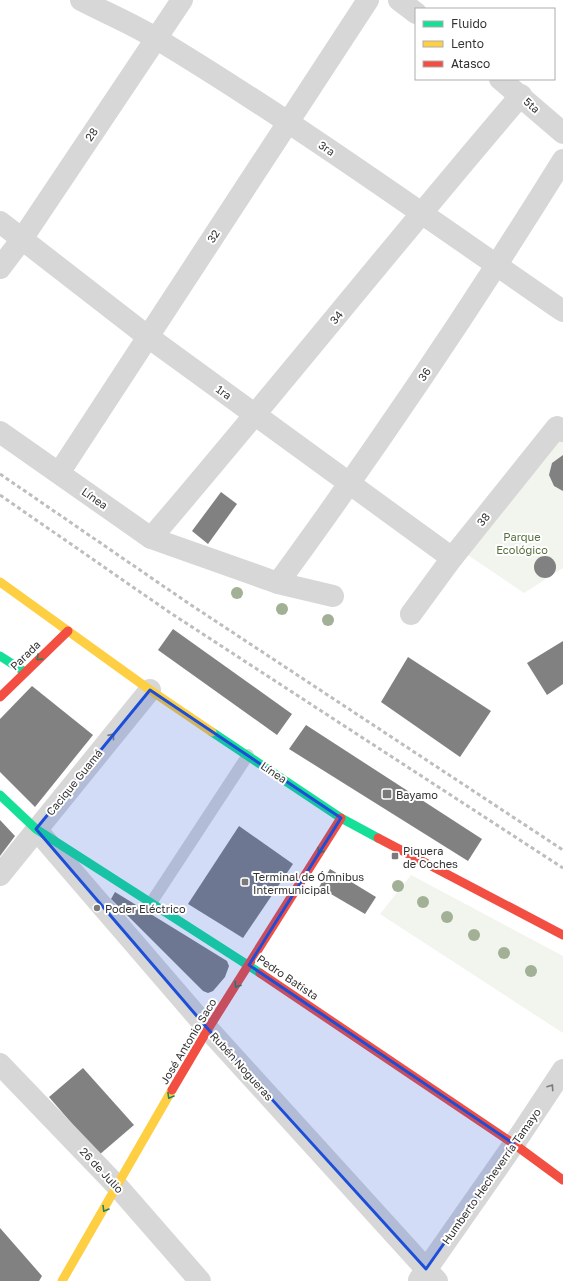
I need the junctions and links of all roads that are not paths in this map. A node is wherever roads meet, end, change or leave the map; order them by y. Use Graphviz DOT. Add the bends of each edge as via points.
graph roads {
  1 [pos="82,0"];
  2 [pos="182,0"];
  3 [pos="368,0"];
  4 [pos="399,0"];
  5 [pos="415,13"];
  6 [pos="155,38"];
  7 [pos="501,80"];
  8 [pos="521,95"];
  9 [pos="288,122"];
  10 [pos="563,133"];
  11 [pos="563,160"];
  12 [pos="421,212"];
  13 [pos="0,222"];
  14 [pos="22,239"];
  15 [pos="497,266"];
  16 [pos="0,268"];
  17 [pos="563,311"];
  18 [pos="147,336"];
  19 [pos="256,415"];
  20 [pos="560,429"];
  21 [pos="0,432"];
  22 [pos="59,473"];
  23 [pos="349,485"];
  24 [pos="152,538"];
  25 [pos="452,558"];
  26 [pos="0,582"];
  27 [pos="278,583"];
  28 [pos="333,596"];
  29 [pos="411,614"];
  30 [pos="68,631"];
  31 [pos="0,656"];
  32 [pos="25,672"];
  33 [pos="150,690"];
  34 [pos="0,697"];
  35 [pos="248,755"];
  36 [pos="0,795"];
  37 [pos="341,818"];
  38 [pos="36,829"];
  39 [pos="0,876"];
  40 [pos="151,903"];
  41 [pos="563,935"];
  42 [pos="249,965"];
  43 [pos="208,1029"];
  44 [pos="0,1064"];
  45 [pos="563,1070"];
  46 [pos="514,1144"];
  47 [pos="563,1180"];
  48 [pos="118,1186"];
  49 [pos="427,1277"];
  50 [pos="62,1281"];
  51 [pos="200,1281"];
  1 -- 6 [label="street, 3ra"];
  2 -- 6 [label="street, 28"];
  3 -- 9 [label="street, 32"];
  4 -- 5 [label="street"];
  6 -- 9 [label="street, 3ra"];
  6 -- 14 [label="street, 28"];
  7 -- 8 [label="street, 5ta"];
  8 -- 10 [label="street, 5ta"];
  8 -- 12 [label="street, 34"];
  9 -- 12 [label="street, 3ra"];
  9 -- 18 [label="street, 32"];
  11 -- 15 [label="street, 36"];
  12 -- 15 [label="street, 3ra"];
  12 -- 19 [label="street, 34"];
  13 -- 14 [label="street, 1ra"];
  14 -- 16 [label="street, 28"];
  14 -- 18 [label="street, 1ra"];
  15 -- 17 [label="street, 3ra"];
  15 -- 23 [label="street, 36"];
  18 -- 19 [label="street, 1ra"];
  18 -- 22 [label="street, 32"];
  19 -- 23 [label="street, 1ra"];
  19 -- 24 [label="street, 34"];
  20 -- 25 [label="street, 38"];
  21 -- 22 [label="street, Línea"];
  22 -- 24 [label="street, Línea"];
  23 -- 25 [label="street, 1ra"];
  23 -- 27 [label="street, 36"];
  24 -- 27 [label="street, Línea"];
  25 -- 29 [label="street, 38"];
  26 -- 30 [label="main road, Línea"];
  27 -- 28 [label="street, Línea"];
  30 -- 32 [label="main road, Parada, one-way"];
  30 -- 33 [label="main road, Línea"];
  31 -- 32 [label="main road"];
  32 -- 34 [label="main road, Parada"];
  33 -- 35 [label="main road, Línea"];
  38 -- 33 [label="street, Cacique Guamá, one-way"];
  35 -- 37 [label="main road, Línea"];
  35 -- 40 [label="lane"];
  36 -- 38 [label="main road, Pedro Batista"];
  37 -- 41 [label="main road, Línea"];
  37 -- 42 [label="main road, José Antonio Saco, one-way"];
  38 -- 39 [label="street, Cacique Guamá"];
  38 -- 40 [label="main road, Pedro Batista"];
  38 -- 43 [label="street, Rubén Nogueras"];
  40 -- 42 [label="main road, Pedro Batista"];
  42 -- 43 [label="main road, José Antonio Saco, one-way"];
  42 -- 46 [label="main road, Pedro Batista"];
  43 -- 48 [label="main road, José Antonio Saco, one-way"];
  43 -- 49 [label="street, Rubén Nogueras"];
  44 -- 48 [label="street, 26 de Julio"];
  46 -- 45 [label="street, Humberto Hecheverría Tamayo, one-way"];
  46 -- 47 [label="main road, Pedro Batista"];
  46 -- 49 [label="street, Humberto Hecheverría Tamayo"];
  48 -- 50 [label="main road, José Antonio Saco, one-way"];
  48 -- 51 [label="street, 26 de Julio"];
}
